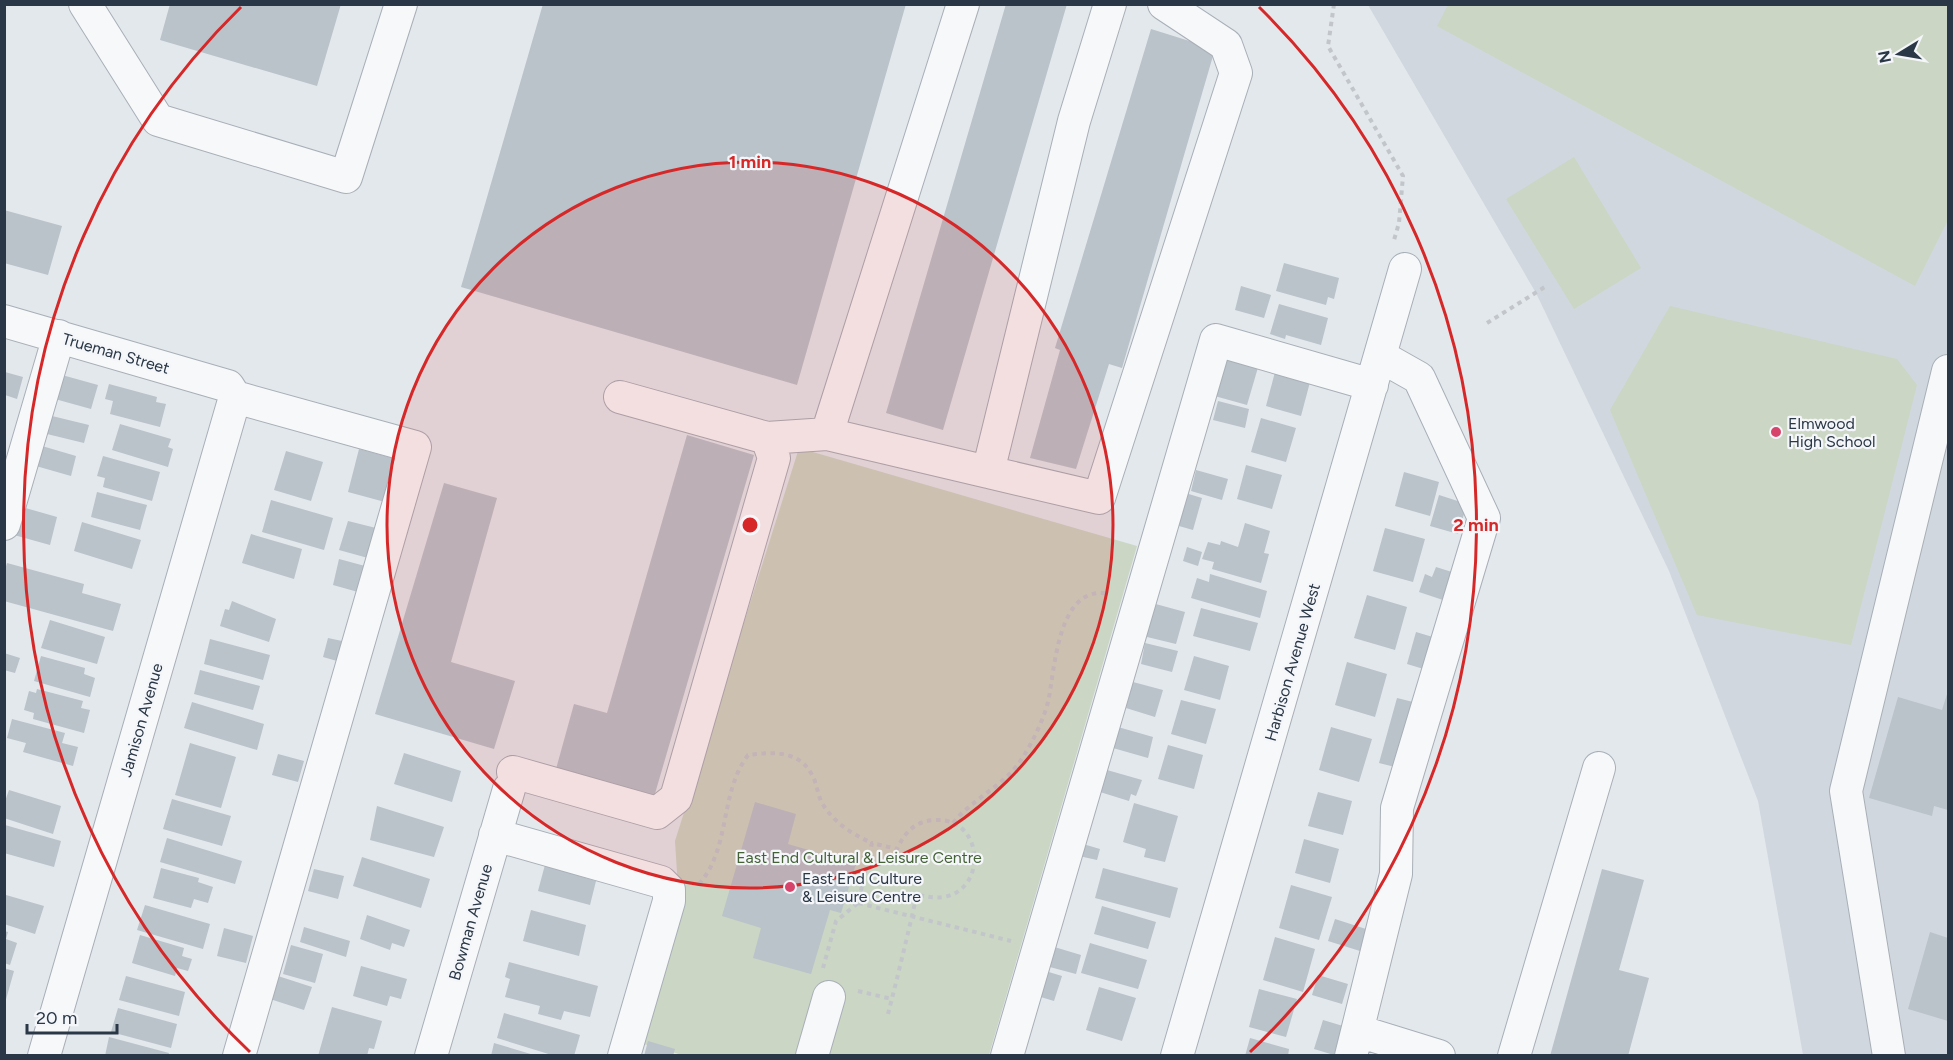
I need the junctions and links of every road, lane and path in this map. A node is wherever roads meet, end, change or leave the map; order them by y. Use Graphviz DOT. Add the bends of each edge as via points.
graph roads {
  1 [pos="85,4"];
  2 [pos="402,4"];
  3 [pos="963,4"];
  4 [pos="1110,4"];
  5 [pos="1164,4"];
  6 [pos="1334,4"];
  7 [pos="1399,257"];
  8 [pos="1548,285"];
  9 [pos="4,321"];
  10 [pos="1487,323"];
  11 [pos="59,336"];
  12 [pos="1948,370"];
  13 [pos="1376,371"];
  14 [pos="232,391"];
  15 [pos="620,397"];
  16 [pos="827,434"];
  17 [pos="767,438"];
  18 [pos="988,472"];
  19 [pos="4,524"];
  20 [pos="1140,601"];
  21 [pos="1599,768"];
  22 [pos="952,823"];
  23 [pos="495,835"];
  24 [pos="872,843"];
  25 [pos="669,902"];
  26 [pos="858,903"];
  27 [pos="912,917"];
  28 [pos="1038,947"];
  29 [pos="826,984"];
  30 [pos="888,1014"];
  31 [pos="1355,1043"];
  32 [pos="44,1056"];
  33 [pos="239,1056"];
  34 [pos="431,1056"];
  35 [pos="624,1056"];
  36 [pos="812,1056"];
  37 [pos="1007,1056"];
  38 [pos="1178,1056"];
  39 [pos="1439,1056"];
  40 [pos="1514,1056"];
  41 [pos="1889,1056"];
  1 -- 2 [label="street" via="158,120 346,177"];
  3 -- 16 [label="street"];
  4 -- 18 [label="street" via="1074,121"];
  5 -- 18 [label="street" via="1226,45 1236,73 1099,498"];
  6 -- 7 [label="path" via="1328,46 1403,176"];
  7 -- 13 [label="street, Harbison Avenue West"];
  8 -- 10 [label="path"];
  9 -- 11 [label="street, Trueman Street"];
  11 -- 14 [label="street, Trueman Street"];
  11 -- 19 [label="street"];
  12 -- 41 [label="street" via="1846,791"];
  13 -- 20 [label="street" via="1216,340"];
  13 -- 31 [label="street" via="1419,378 1484,518 1397,808 1396,874"];
  13 -- 38 [label="street, Harbison Avenue West"];
  14 -- 32 [label="street, Jamison Avenue"];
  14 -- 33 [label="street, Trueman Street" via="415,447"];
  15 -- 17 [label="street"];
  16 -- 17 [label="street"];
  16 -- 18 [label="street"];
  17 -- 23 [label="street, Bowman Avenue" via="774,458 676,798 657,813 511,781"];
  20 -- 22 [label="path" via="1104,593 1086,598 1072,609 1061,634 1047,705 1023,757 998,786"];
  20 -- 28 [label="street"];
  21 -- 40 [label="street"];
  22 -- 24 [label="path" via="939,819 919,823 903,836 897,849"];
  22 -- 27 [label="path" via="971,841 975,859 971,877 954,895 942,898 917,894"];
  23 -- 25 [label="street" via="661,882 669,890"];
  23 -- 34 [label="street, Bowman Avenue"];
  24 -- 25 [label="path" via="849,833 835,819 822,803 811,773 801,760 785,754 748,755 733,783 716,862 698,885"];
  24 -- 26 [label="path"];
  25 -- 35 [label="street"];
  26 -- 27 [label="path"];
  26 -- 29 [label="path" via="836,921"];
  27 -- 28 [label="path"];
  27 -- 30 [label="path"];
  28 -- 37 [label="street"];
  29 -- 36 [label="street"];
  31 -- 39 [label="street"];
}
